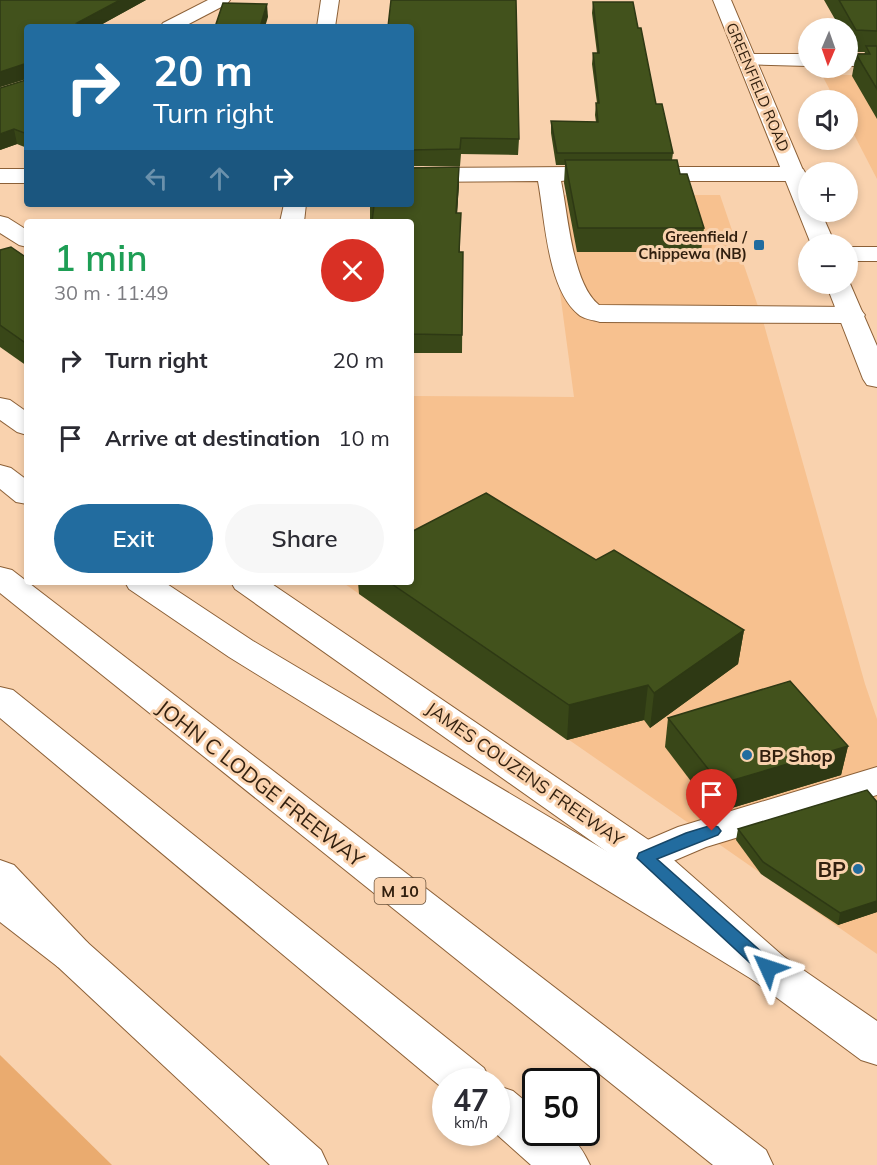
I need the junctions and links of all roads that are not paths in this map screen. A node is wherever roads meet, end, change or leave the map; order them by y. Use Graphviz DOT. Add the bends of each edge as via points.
graph roads {
  1 [pos="221,0"];
  2 [pos="330,0"];
  3 [pos="722,0"];
  4 [pos="175,24"];
  5 [pos="326,24"];
  6 [pos="747,60"];
  7 [pos="798,60"];
  8 [pos="858,60"];
  9 [pos="877,60"];
  10 [pos="548,174"];
  11 [pos="594,174"];
  12 [pos="616,174"];
  13 [pos="795,174"];
  14 [pos="414,175"];
  15 [pos="0,176"];
  16 [pos="24,176"];
  17 [pos="798,182"];
  18 [pos="0,223"];
  19 [pos="24,253"];
  20 [pos="858,254"];
  21 [pos="877,254"];
  22 [pos="843,294"];
  23 [pos="852,315"];
  24 [pos="877,379"];
  25 [pos="0,406"];
  26 [pos="24,424"];
  27 [pos="0,474"];
  28 [pos="24,493"];
  29 [pos="0,577"];
  30 [pos="145,585"];
  31 [pos="251,585"];
  32 [pos="0,699"];
  33 [pos="877,781"];
  34 [pos="645,858"];
  35 [pos="0,876"];
  36 [pos="0,899"];
  37 [pos="73,955"];
  38 [pos="768,968"];
  39 [pos="877,1047"];
  40 [pos="451,1068"];
  41 [pos="510,1117"];
  42 [pos="304,1165"];
  43 [pos="566,1165"];
  44 [pos="749,1165"];
  1 -- 4 [label="main road"];
  2 -- 5 [label="main road"];
  3 -- 6 [label="main road, GREENFIELD ROAD"];
  6 -- 7 [label="main road"];
  6 -- 13 [label="main road, GREENFIELD ROAD"];
  8 -- 9 [label="main road"];
  10 -- 11 [label="main road"];
  10 -- 14 [label="main road"];
  10 -- 23 [label="main road" via="568,276 588,310 600,314"];
  12 -- 13 [label="main road"];
  13 -- 17 [label="main road, GREENFIELD ROAD"];
  15 -- 16 [label="main road"];
  18 -- 19 [label="main road"];
  20 -- 21 [label="main road"];
  22 -- 23 [label="main road"];
  23 -- 24 [label="main road"];
  25 -- 26 [label="main road"];
  27 -- 28 [label="main road"];
  29 -- 44 [label="main road, JOHN C LODGE FREEWAY / M 10"];
  30 -- 38 [label="main road" via="241,649"];
  31 -- 34 [label="main road, JAMES COUZENS FREEWAY"];
  32 -- 40 [label="main road"];
  33 -- 34 [label="main road" via="692,837"];
  34 -- 38 [label="main road, JAMES COUZENS FREEWAY"];
  35 -- 37 [label="main road"];
  36 -- 37 [label="main road"];
  37 -- 42 [label="main road"];
  38 -- 39 [label="main road, JAMES COUZENS FREEWAY"];
  41 -- 43 [label="main road"];
}
